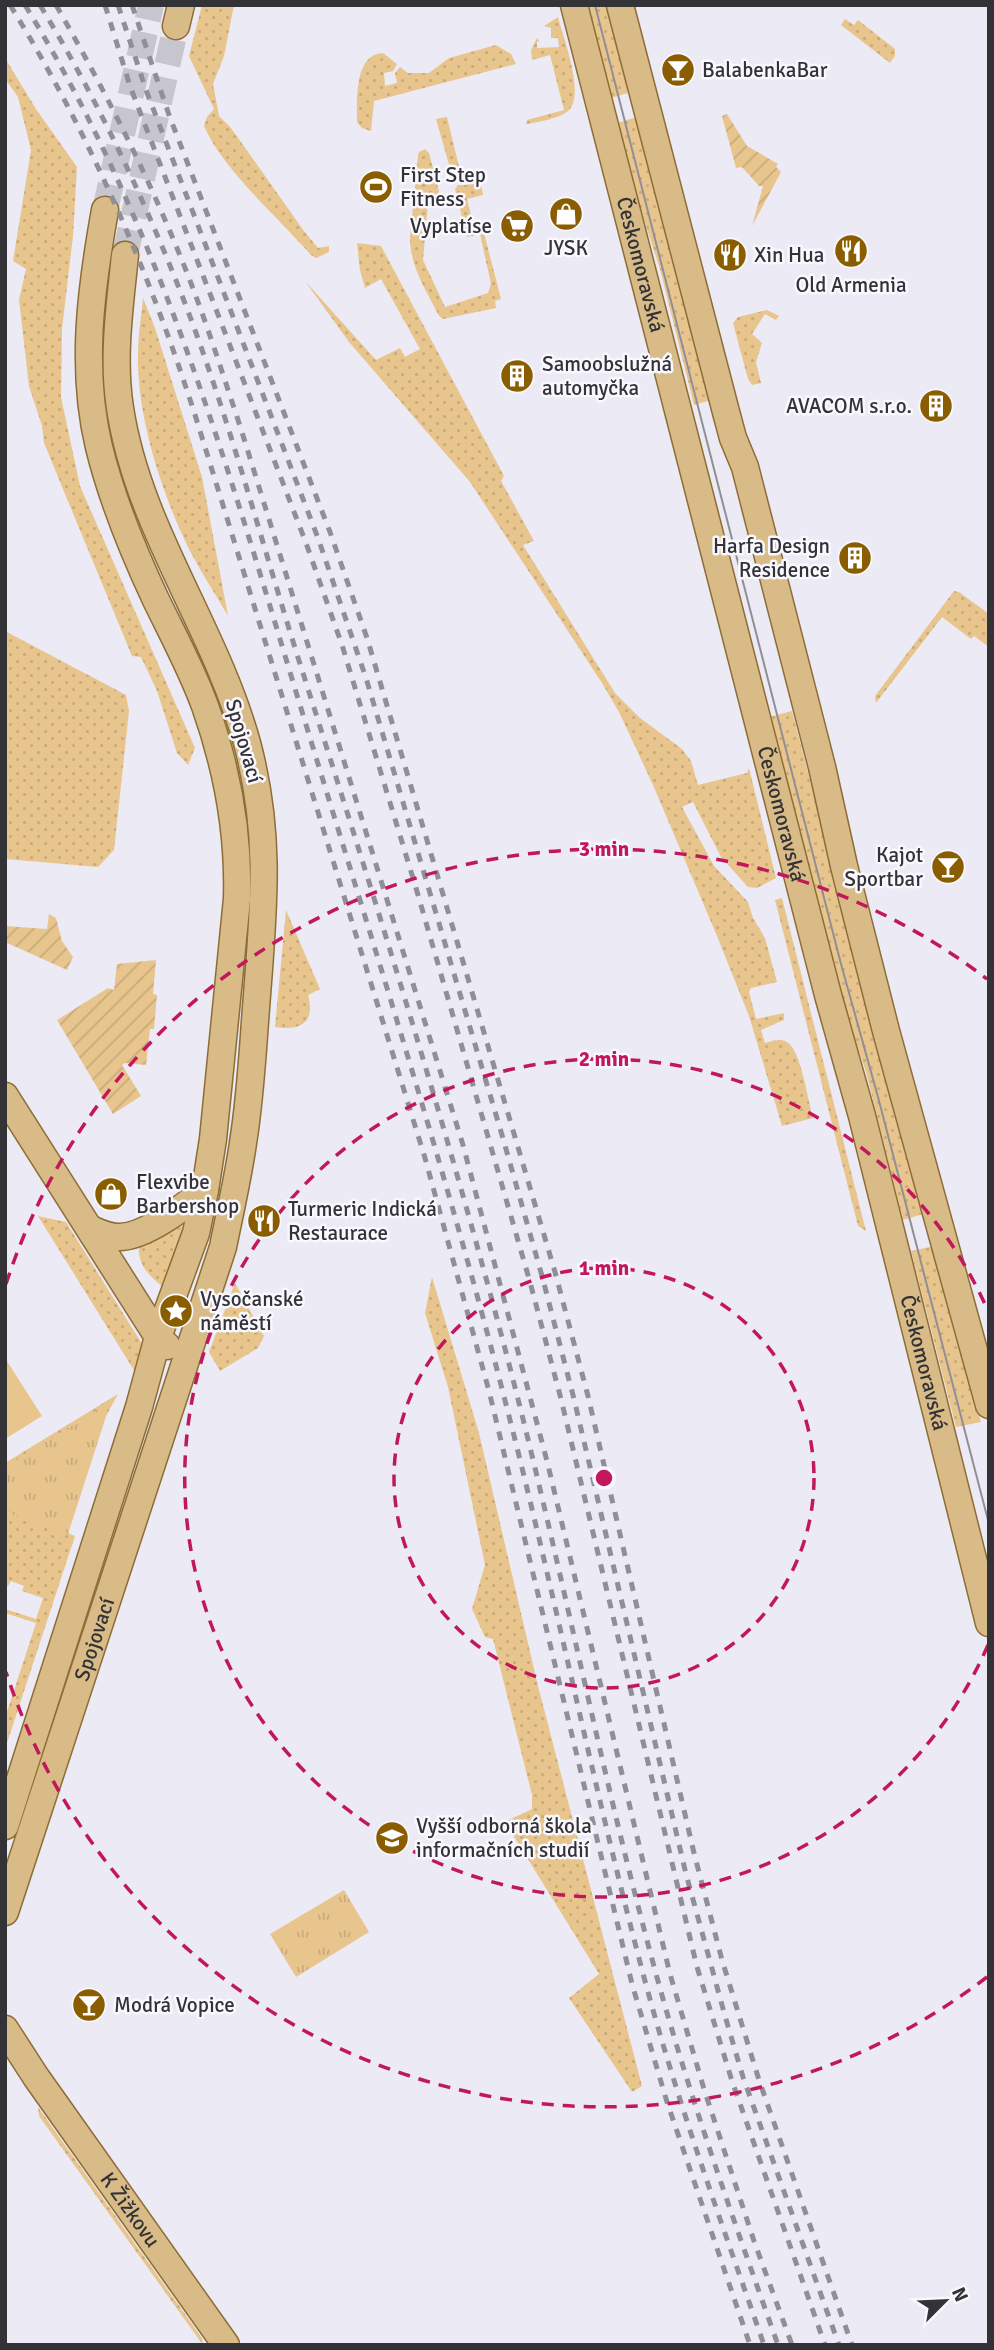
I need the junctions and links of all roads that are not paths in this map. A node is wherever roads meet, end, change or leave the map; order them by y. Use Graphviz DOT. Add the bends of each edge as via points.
graph roads {
  1 [pos="575,5"];
  2 [pos="620,5"];
  3 [pos="105,210"];
  4 [pos="125,255"];
  5 [pos="5,1096"];
  6 [pos="205,1190"];
  7 [pos="91,1229"];
  8 [pos="158,1337"];
  9 [pos="185,1366"];
  10 [pos="989,1405"];
  11 [pos="989,1623"];
  12 [pos="5,1826"];
  13 [pos="5,1912"];
  14 [pos="5,2029"];
  15 [pos="5,2064"];
  16 [pos="36,2077"];
  17 [pos="226,2345"];
  1 -- 11 [label="main road, Českomoravská"];
  2 -- 10 [label="main road" via="733,438 745,467 883,1018"];
  3 -- 6 [label="main road, Spojovací" via="89,321 98,444 119,512 204,705 224,773 236,842 237,899"];
  4 -- 9 [label="main road, Spojovací" via="117,376 125,436 154,524 232,697 255,779 264,839 264,908 244,1141 223,1247"];
  5 -- 7 [label="main road"];
  6 -- 7 [label="main road" via="156,1225 121,1237"];
  6 -- 8 [label="main road" via="196,1233"];
  7 -- 8 [label="main road"];
  8 -- 9 [label="main road"];
  8 -- 12 [label="main road, Spojovací"];
  9 -- 13 [label="main road, Spojovací"];
  14 -- 16 [label="main road, K Žižkovu"];
  15 -- 16 [label="main road"];
  16 -- 17 [label="main road, K Žižkovu"];
}
